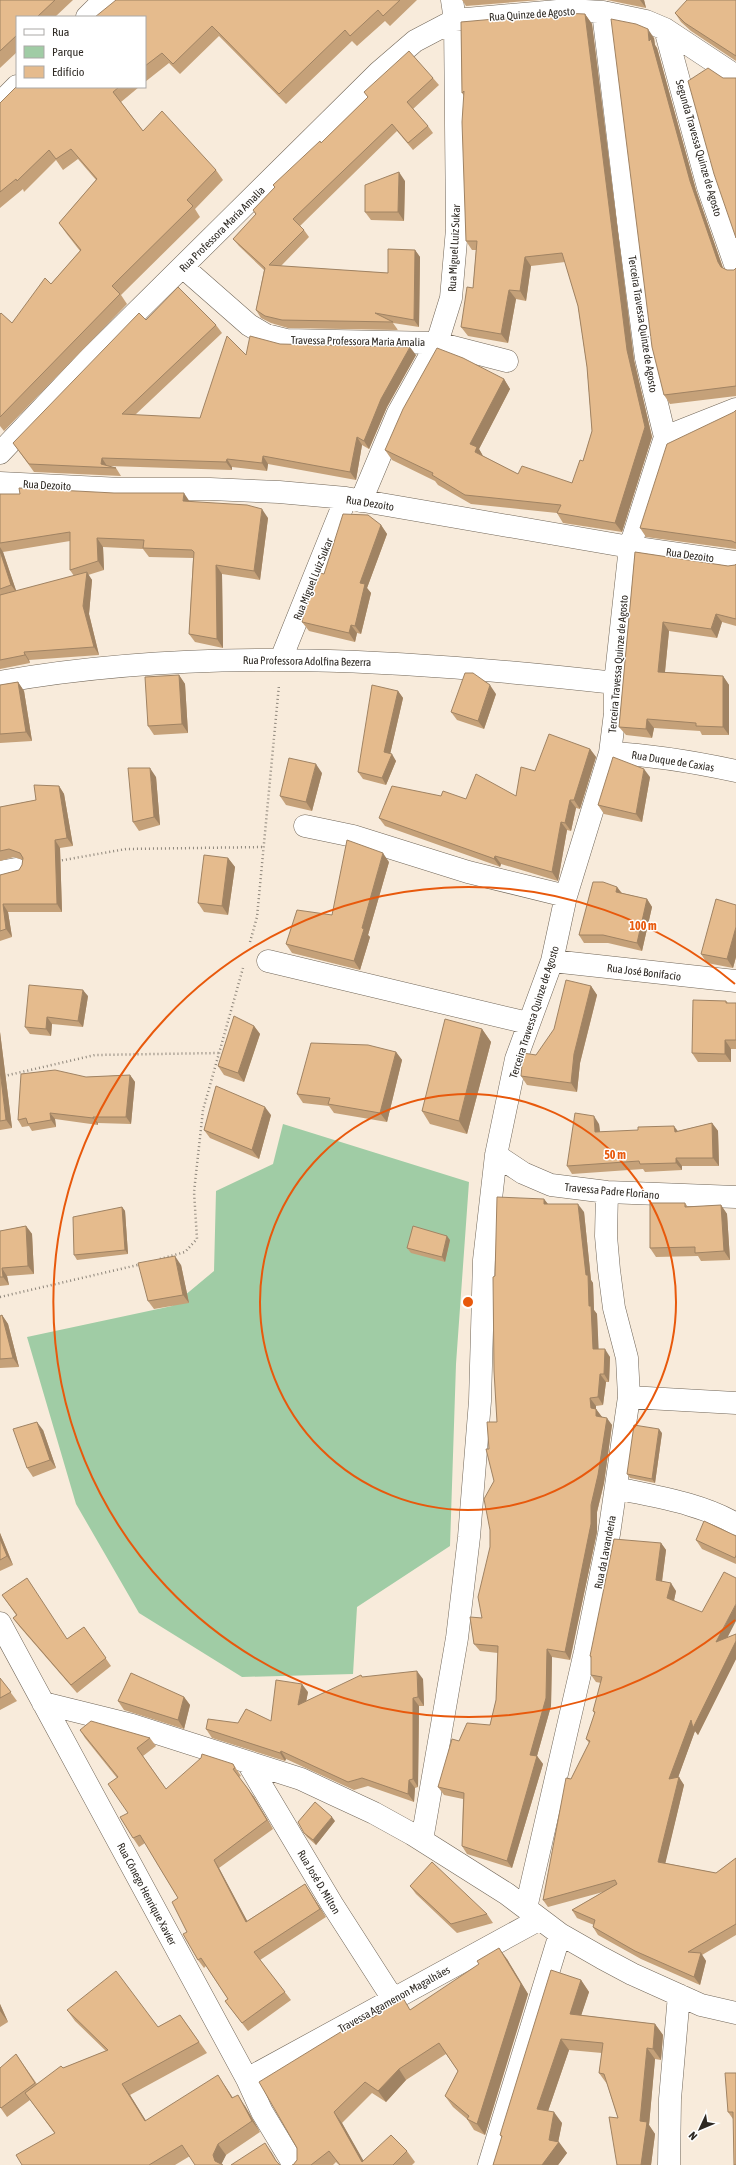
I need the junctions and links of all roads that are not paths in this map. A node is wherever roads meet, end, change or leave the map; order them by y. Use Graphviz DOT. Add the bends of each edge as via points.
graph roads {
  1 [pos="104,0"];
  2 [pos="616,9"];
  3 [pos="453,10"];
  4 [pos="88,16"];
  5 [pos="665,28"];
  6 [pos="736,76"];
  7 [pos="16,87"];
  8 [pos="0,102"];
  9 [pos="736,267"];
  10 [pos="184,268"];
  11 [pos="437,343"];
  12 [pos="507,361"];
  13 [pos="736,409"];
  14 [pos="665,437"];
  15 [pos="0,453"];
  16 [pos="0,483"];
  17 [pos="353,500"];
  18 [pos="630,547"];
  19 [pos="736,562"];
  20 [pos="281,659"];
  21 [pos="0,682"];
  22 [pos="615,683"];
  23 [pos="610,753"];
  24 [pos="736,771"];
  25 [pos="305,826"];
  26 [pos="566,896"];
  27 [pos="552,961"];
  28 [pos="268,962"];
  29 [pos="736,981"];
  30 [pos="528,1023"];
  31 [pos="496,1155"];
  32 [pos="607,1192"];
  33 [pos="736,1197"];
  34 [pos="629,1397"];
  35 [pos="736,1403"];
  36 [pos="616,1488"];
  37 [pos="736,1524"];
  38 [pos="0,1623"];
  39 [pos="43,1703"];
  40 [pos="248,1763"];
  41 [pos="422,1840"];
  42 [pos="533,1913"];
  43 [pos="560,1934"];
  44 [pos="679,1995"];
  45 [pos="393,1999"];
  46 [pos="736,2013"];
  47 [pos="247,2079"];
  48 [pos="276,2136"];
  49 [pos="258,2149"];
  50 [pos="294,2165"];
  51 [pos="489,2165"];
  52 [pos="669,2165"];
  1 -- 4 [label="street"];
  2 -- 3 [label="street, Rua Quinze de Agosto"];
  2 -- 5 [label="street, Rua Quinze de Agosto"];
  2 -- 14 [label="street, Terceira Travessa Quinze de Agosto" via="629,230 646,358"];
  3 -- 10 [label="street, Rua Professora Maria Amalia" via="379,72"];
  3 -- 11 [label="street, Rua Miguel Luiz Sukar" via="456,267 451,298"];
  5 -- 6 [label="street, Rua Quinze de Agosto"];
  5 -- 9 [label="street, Segunda Travessa Quinze de Agosto" via="706,180"];
  7 -- 8 [label="street"];
  10 -- 11 [label="street, Travessa Professora Maria Amalia" via="231,310 266,335 286,340"];
  10 -- 15 [label="street, Rua Professora Maria Amalia" via="89,359"];
  11 -- 12 [label="street, Travessa Professora Maria Amalia"];
  11 -- 17 [label="street, Rua Miguel Luiz Sukar"];
  13 -- 14 [label="street"];
  14 -- 18 [label="street, Terceira Travessa Quinze de Agosto"];
  16 -- 17 [label="street, Rua Dezoito" via="121,489 218,489"];
  17 -- 18 [label="street, Rua Dezoito"];
  17 -- 20 [label="street, Rua Miguel Luiz Sukar"];
  18 -- 19 [label="street, Rua Dezoito"];
  18 -- 22 [label="street, Terceira Travessa Quinze de Agosto"];
  20 -- 21 [label="street, Rua Professora Adolfina Bezerra" via="84,670"];
  20 -- 22 [label="street, Rua Professora Adolfina Bezerra" via="346,660 471,668"];
  22 -- 23 [label="street, Terceira Travessa Quinze de Agosto" via="615,713"];
  23 -- 24 [label="street, Rua Duque de Caxias" via="671,758"];
  23 -- 26 [label="street, Terceira Travessa Quinze de Agosto"];
  25 -- 26 [label="street" via="353,836 468,872"];
  26 -- 27 [label="street, Terceira Travessa Quinze de Agosto"];
  27 -- 29 [label="street, Rua José Bonifacio"];
  27 -- 30 [label="street, Terceira Travessa Quinze de Agosto"];
  28 -- 30 [label="street"];
  30 -- 31 [label="street, Terceira Travessa Quinze de Agosto" via="513,1073"];
  31 -- 32 [label="street, Travessa Padre Floriano" via="523,1173 551,1185"];
  31 -- 41 [label="street, Terceira Travessa Quinze de Agosto" via="484,1260 480,1401 469,1537 457,1638"];
  32 -- 33 [label="street, Travessa Padre Floriano"];
  32 -- 34 [label="street, Rua da Lavanderia" via="606,1236 609,1270 614,1308 627,1358"];
  34 -- 35 [label="street"];
  34 -- 36 [label="street, Rua da Lavanderia"];
  36 -- 37 [label="street" via="682,1502 721,1515"];
  36 -- 42 [label="street, Rua da Lavanderia"];
  38 -- 39 [label="street, Rua Cônego Henrique Xavier"];
  39 -- 40 [label="street" via="132,1725"];
  39 -- 47 [label="street, Rua Cônego Henrique Xavier"];
  40 -- 41 [label="street" via="301,1779 374,1813"];
  40 -- 45 [label="street, Rua José D. Milton" via="332,1904"];
  41 -- 42 [label="street"];
  42 -- 43 [label="street"];
  42 -- 45 [label="street, Travessa Agamenon Magalhães"];
  43 -- 44 [label="street" via="632,1974"];
  43 -- 51 [label="street"];
  44 -- 46 [label="street" via="701,2005"];
  44 -- 52 [label="street" via="670,2099"];
  45 -- 47 [label="street, Travessa Agamenon Magalhães"];
  47 -- 48 [label="street, Rua Cônego Henrique Xavier"];
  48 -- 49 [label="street"];
  48 -- 50 [label="street, Rua Cônego Henrique Xavier"];
}
